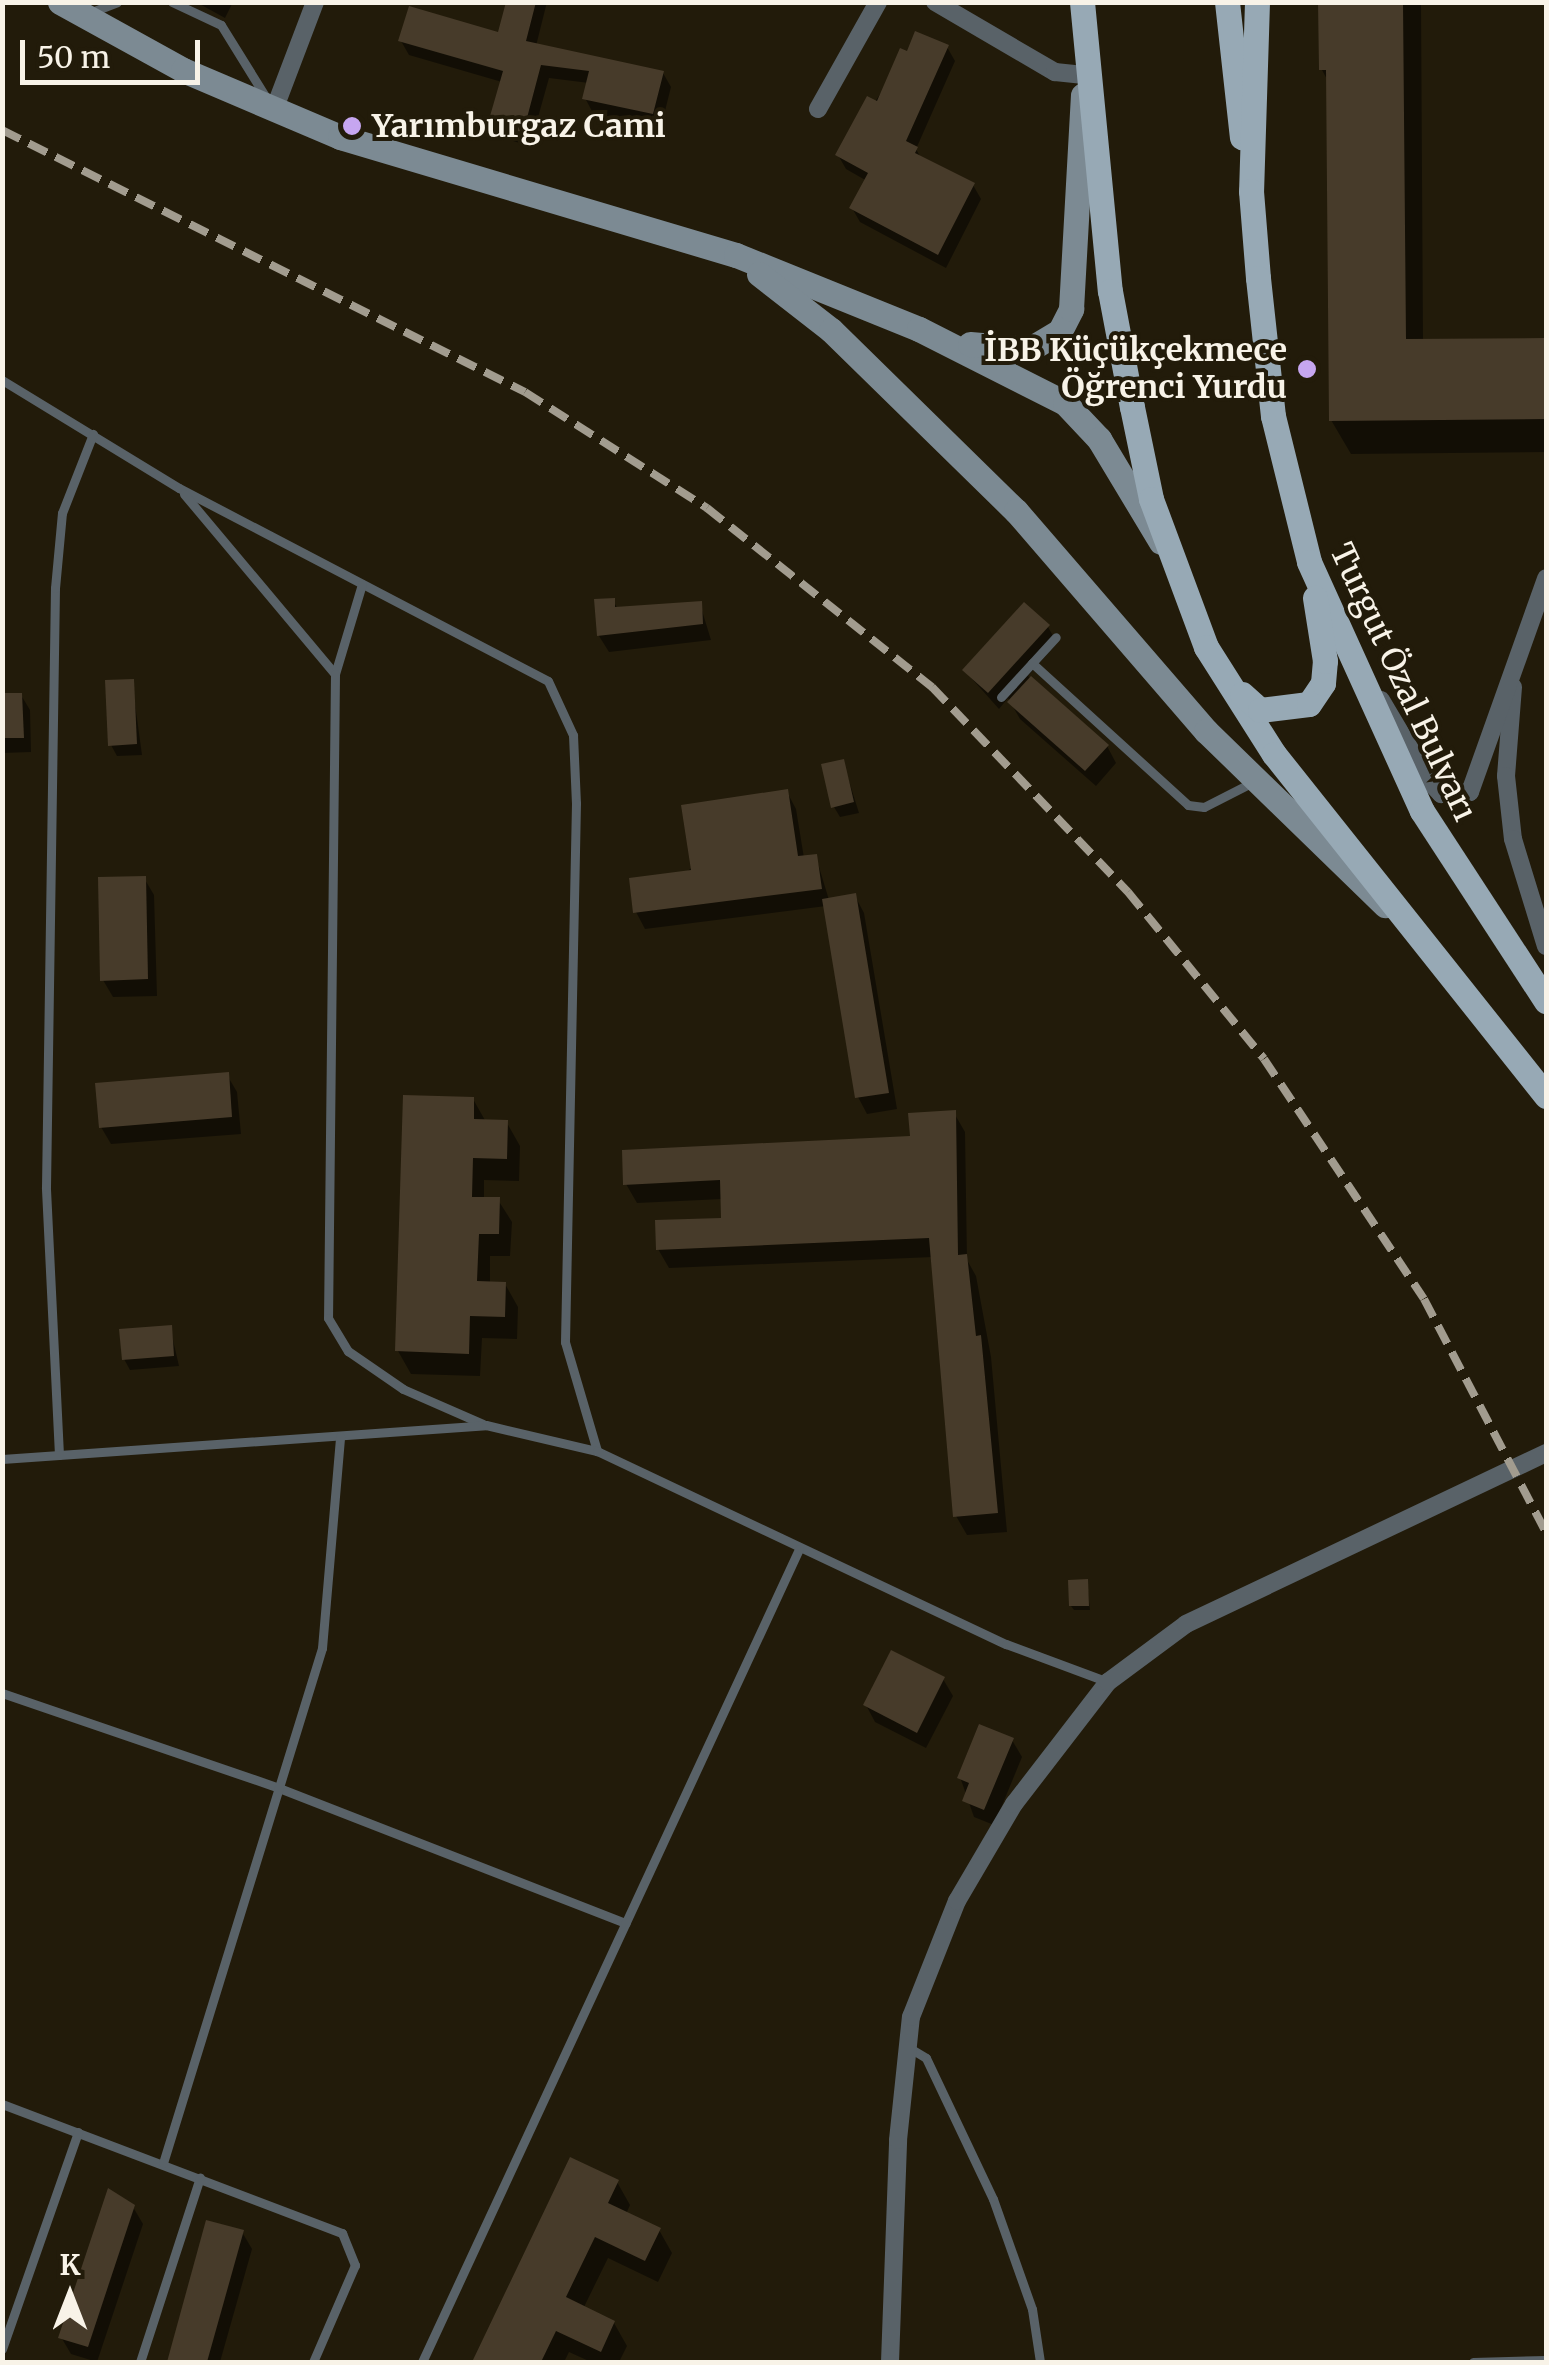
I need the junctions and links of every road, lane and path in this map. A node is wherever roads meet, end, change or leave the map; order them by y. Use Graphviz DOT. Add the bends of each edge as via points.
graph roads {
  1 [pos="116,2"];
  2 [pos="172,2"];
  3 [pos="315,2"];
  4 [pos="878,2"];
  5 [pos="1082,2"];
  6 [pos="1100,2"];
  7 [pos="1227,2"];
  8 [pos="1257,2"];
  9 [pos="938,3"];
  10 [pos="71,9"];
  11 [pos="1084,75"];
  12 [pos="818,109"];
  13 [pos="274,110"];
  14 [pos="1251,191"];
  15 [pos="736,255"];
  16 [pos="920,330"];
  17 [pos="2,380"];
  18 [pos="94,434"];
  19 [pos="180,488"];
  20 [pos="1308,562"];
  21 [pos="1176,567"];
  22 [pos="1546,578"];
  23 [pos="362,584"];
  24 [pos="1056,637"];
  25 [pos="1206,647"];
  26 [pos="1516,658"];
  27 [pos="1032,663"];
  28 [pos="1358,673"];
  29 [pos="335,674"];
  30 [pos="1000,698"];
  31 [pos="1254,781"];
  32 [pos="1411,927"];
  33 [pos="1546,946"];
  34 [pos="1546,1001"];
  35 [pos="1546,1096"];
  36 [pos="486,1425"];
  37 [pos="340,1437"];
  38 [pos="598,1452"];
  39 [pos="1546,1452"];
  40 [pos="59,1456"];
  41 [pos="2,1459"];
  42 [pos="799,1550"];
  43 [pos="1108,1682"];
  44 [pos="2,1693"];
  45 [pos="279,1788"];
  46 [pos="626,1923"];
  47 [pos="908,2047"];
  48 [pos="2,2104"];
  49 [pos="78,2132"];
  50 [pos="163,2163"];
  51 [pos="200,2177"];
  52 [pos="2,2349"];
  53 [pos="1546,2360"];
  54 [pos="140,2362"];
  55 [pos="313,2362"];
  56 [pos="422,2362"];
  57 [pos="890,2362"];
  58 [pos="1040,2362"];
  59 [pos="1473,2362"];
  1 -- 10 [label="lane"];
  2 -- 13 [label="lane" via="221,26"];
  3 -- 13 [label="street"];
  4 -- 12 [label="street"];
  5 -- 11 [label="main road"];
  6 -- 11 [label="main road"];
  7 -- 14 [label="main road" via="1230,66"];
  8 -- 14 [label="main road, Turgut Özal Bulvarı"];
  9 -- 11 [label="street" via="1056,72"];
  10 -- 13 [label="street"];
  11 -- 16 [label="street" via="1074,280 1060,331 1030,349 1006,352"];
  11 -- 21 [label="main road" via="1110,291 1151,500"];
  13 -- 15 [label="street" via="400,158"];
  14 -- 20 [label="main road, Turgut Özal Bulvarı" via="1272,416"];
  15 -- 16 [label="street"];
  15 -- 31 [label="street" via="831,330 1016,512"];
  16 -- 21 [label="street" via="1065,403 1098,439"];
  17 -- 18 [label="lane"];
  18 -- 19 [label="lane"];
  18 -- 40 [label="lane" via="62,514 56,588 46,1187"];
  19 -- 23 [label="lane"];
  19 -- 29 [label="lane"];
  20 -- 25 [label="main road" via="1325,661 1323,683 1309,704 1260,710"];
  20 -- 28 [label="main road, Turgut Özal Bulvarı"];
  21 -- 25 [label="main road"];
  22 -- 26 [label="street"];
  23 -- 29 [label="lane"];
  23 -- 38 [label="lane" via="548,681 573,735 565,1342"];
  24 -- 27 [label="lane"];
  25 -- 32 [label="main road" via="1274,754"];
  26 -- 28 [label="street" via="1478,782 1458,796 1442,794 1429,782 1404,732"];
  26 -- 33 [label="street" via="1506,776 1513,839"];
  27 -- 30 [label="lane"];
  27 -- 31 [label="lane" via="1188,806 1204,807"];
  28 -- 34 [label="main road, Turgut Özal Bulvarı" via="1455,868"];
  29 -- 36 [label="lane" via="328,1318 362,1361 404,1389"];
  31 -- 32 [label="street"];
  32 -- 35 [label="main road"];
  36 -- 37 [label="lane"];
  36 -- 38 [label="lane"];
  37 -- 40 [label="lane"];
  37 -- 45 [label="lane" via="322,1648"];
  38 -- 42 [label="lane"];
  39 -- 43 [label="street" via="1186,1624"];
  40 -- 41 [label="lane"];
  42 -- 43 [label="lane" via="1006,1644"];
  42 -- 46 [label="lane"];
  43 -- 47 [label="street" via="1014,1804 957,1901 911,2017"];
  44 -- 45 [label="lane"];
  45 -- 46 [label="lane"];
  45 -- 50 [label="lane"];
  46 -- 56 [label="lane"];
  47 -- 57 [label="street"];
  47 -- 58 [label="lane" via="926,2058 993,2199 1032,2308"];
  48 -- 49 [label="lane"];
  49 -- 50 [label="lane"];
  49 -- 52 [label="lane"];
  50 -- 51 [label="lane"];
  51 -- 54 [label="lane"];
  51 -- 55 [label="lane" via="342,2233 355,2265"];
  53 -- 59 [label="lane"];
}
